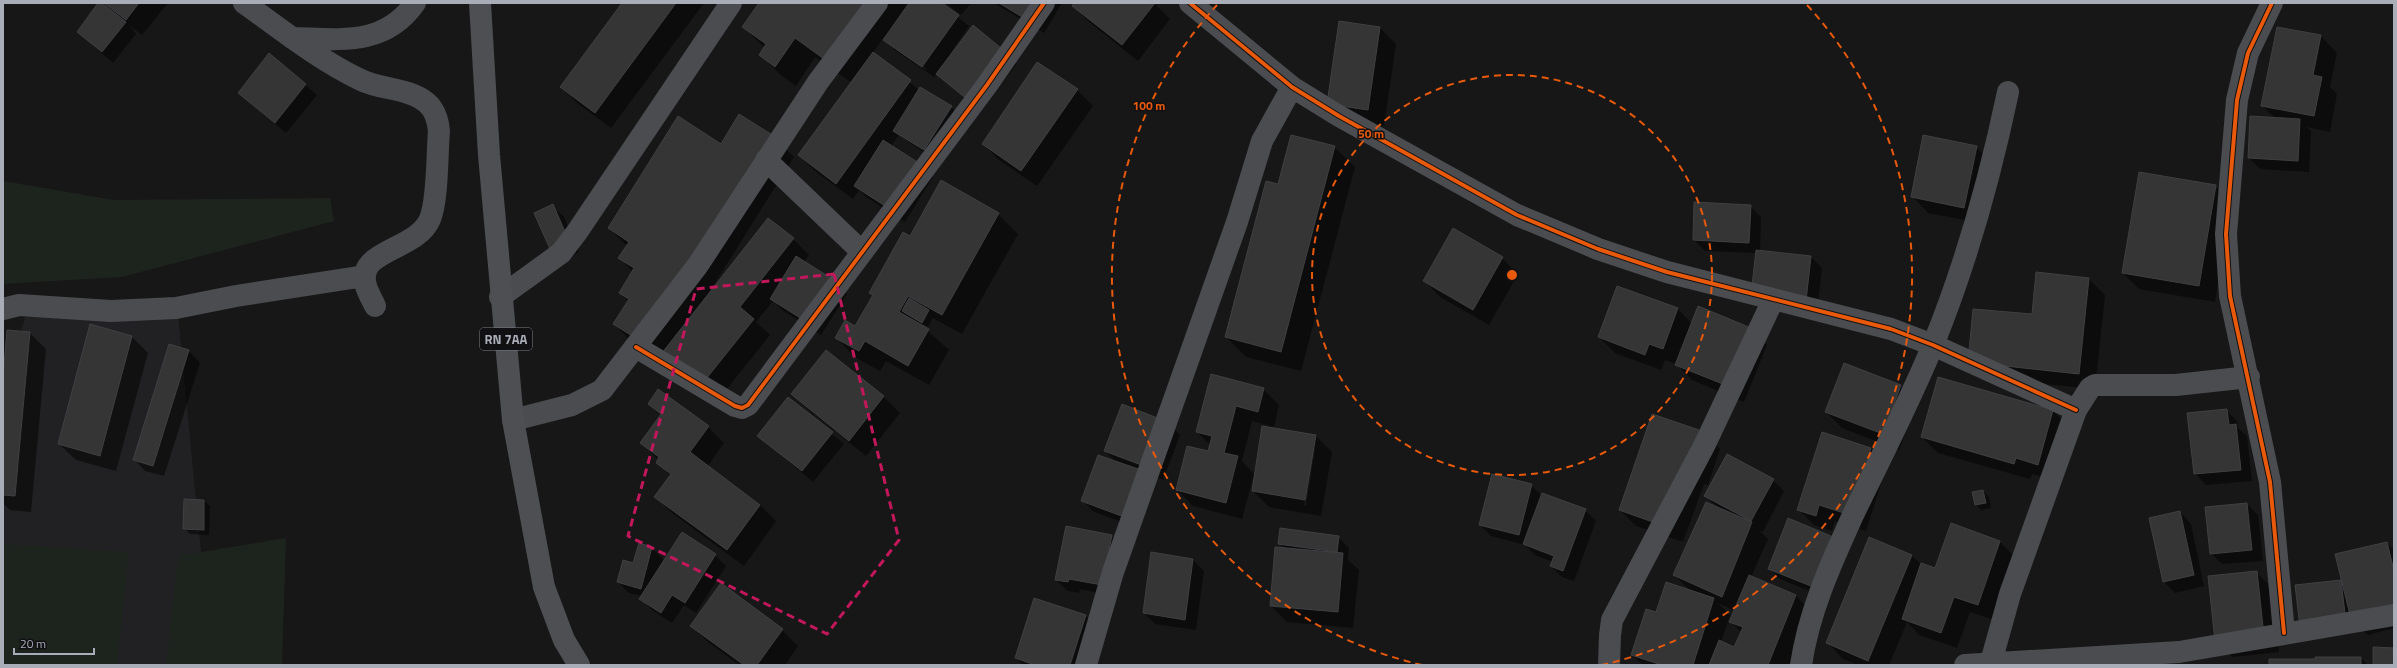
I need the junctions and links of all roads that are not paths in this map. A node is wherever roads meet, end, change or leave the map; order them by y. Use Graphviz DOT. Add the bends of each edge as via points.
graph roads {
  1 [pos="244,3"];
  2 [pos="415,3"];
  3 [pos="480,3"];
  4 [pos="731,3"];
  5 [pos="877,3"];
  6 [pos="1044,3"];
  7 [pos="1190,3"];
  8 [pos="2272,3"];
  9 [pos="292,38"];
  10 [pos="1292,87"];
  11 [pos="2008,92"];
  12 [pos="766,160"];
  13 [pos="861,251"];
  14 [pos="365,276"];
  15 [pos="500,297"];
  16 [pos="1773,300"];
  17 [pos="375,306"];
  18 [pos="3,309"];
  19 [pos="1933,345"];
  20 [pos="636,347"];
  21 [pos="2249,377"];
  22 [pos="2076,410"];
  23 [pos="513,420"];
  24 [pos="2394,615"];
  25 [pos="2284,633"];
  26 [pos="2144,660"];
  27 [pos="1978,664"];
  28 [pos="579,665"];
  29 [pos="1086,665"];
  30 [pos="1609,665"];
  31 [pos="1801,665"];
  1 -- 9 [label="street"];
  2 -- 9 [label="street" via="399,22 370,36 354,39"];
  3 -- 15 [label="main road, RN 7AA"];
  4 -- 15 [label="street" via="577,232 560,252"];
  5 -- 12 [label="street" via="818,82"];
  6 -- 13 [label="street" via="986,85"];
  7 -- 10 [label="street"];
  8 -- 21 [label="street" via="2248,53 2237,100 2226,234 2230,296"];
  9 -- 14 [label="street" via="364,82 419,98 427,103 438,120 438,146 430,219 417,237 371,261"];
  10 -- 16 [label="street" via="1517,215 1569,238 1667,272"];
  10 -- 29 [label="street" via="1262,141 1252,168 1237,222 1114,572"];
  11 -- 19 [label="street" via="1996,151 1969,242"];
  12 -- 13 [label="street"];
  12 -- 20 [label="street" via="698,265"];
  13 -- 20 [label="street" via="748,405 742,408"];
  14 -- 17 [label="street" via="366,286"];
  14 -- 18 [label="street" via="176,308 111,311 19,305"];
  15 -- 23 [label="main road, RN 7AA"];
  16 -- 19 [label="street" via="1891,329"];
  16 -- 30 [label="street" via="1705,444 1612,620"];
  19 -- 22 [label="street"];
  19 -- 31 [label="street" via="1828,570 1806,634"];
  20 -- 23 [label="street" via="602,390 572,405"];
  21 -- 22 [label="street" via="2176,385 2095,385 2090,388"];
  21 -- 25 [label="street" via="2270,482"];
  22 -- 27 [label="street" via="2010,594"];
  23 -- 28 [label="main road, RN 7AA" via="544,587 564,640"];
  24 -- 25 [label="street"];
  25 -- 26 [label="street"];
  26 -- 27 [label="street"];
}
